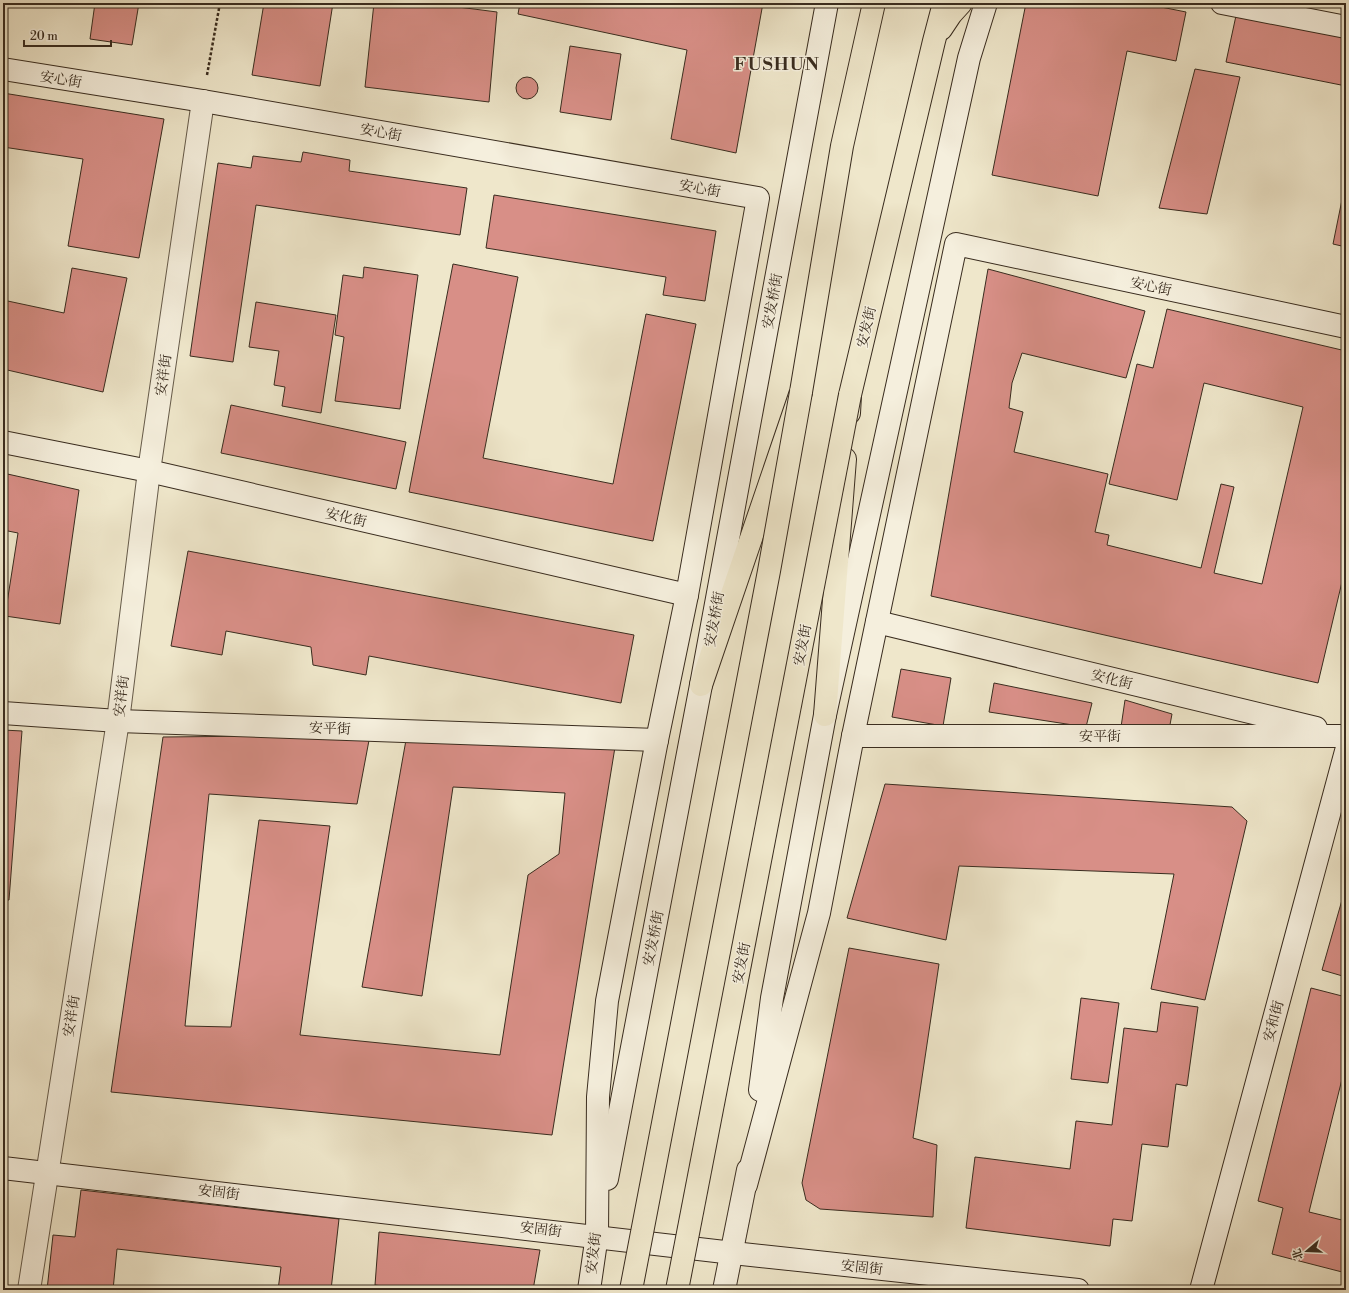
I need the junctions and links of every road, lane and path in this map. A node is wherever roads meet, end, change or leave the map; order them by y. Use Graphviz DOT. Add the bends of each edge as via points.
graph roads {
  1 [pos="220,3"];
  2 [pos="827,3"];
  3 [pos="874,3"];
  4 [pos="944,3"];
  5 [pos="961,3"];
  6 [pos="986,3"];
  7 [pos="1222,3"];
  8 [pos="1346,27"];
  9 [pos="934,40"];
  10 [pos="3,69"];
  11 [pos="203,101"];
  12 [pos="758,198"];
  13 [pos="1346,327"];
  14 [pos="801,392"];
  15 [pos="850,395"];
  16 [pos="3,442"];
  17 [pos="149,471"];
  18 [pos="687,595"];
  19 [pos="877,622"];
  20 [pos="702,685"];
  21 [pos="3,713"];
  22 [pos="826,715"];
  23 [pos="118,721"];
  24 [pos="854,736"];
  25 [pos="1346,736"];
  26 [pos="657,740"];
  27 [pos="1346,751"];
  28 [pos="3,1168"];
  29 [pos="47,1172"];
  30 [pos="746,1185"];
  31 [pos="597,1235"];
  32 [pos="733,1252"];
  33 [pos="29,1290"];
  34 [pos="588,1290"];
  35 [pos="631,1290"];
  36 [pos="677,1290"];
  37 [pos="724,1290"];
  38 [pos="1078,1290"];
  39 [pos="1201,1290"];
  1 -- 11 [label="path"];
  2 -- 20 [label="street, 安发桥街"];
  3 -- 14 [label="highway" via="842,146"];
  4 -- 9 [label="highway, 安发街"];
  5 -- 9 [label="highway"];
  6 -- 22 [label="street" via="969,58"];
  7 -- 8 [label="street"];
  9 -- 15 [label="highway, 安发街"];
  10 -- 11 [label="street, 安心街"];
  11 -- 12 [label="street, 安心街"];
  11 -- 17 [label="street, 安祥街"];
  12 -- 18 [label="street, 安发街"];
  13 -- 19 [label="street, 安心街" via="956,244"];
  14 -- 20 [label="highway"];
  14 -- 35 [label="highway, bridge"];
  15 -- 22 [label="highway"];
  15 -- 36 [label="highway, 安发街, bridge"];
  16 -- 17 [label="street, 安化街"];
  17 -- 18 [label="street, 安化街"];
  17 -- 23 [label="street, 安祥街"];
  18 -- 26 [label="street, 安发街"];
  19 -- 24 [label="street"];
  19 -- 25 [label="street, 安化街"];
  20 -- 31 [label="street, 安发桥街"];
  21 -- 23 [label="street, 安平街"];
  22 -- 30 [label="street" via="772,998"];
  23 -- 26 [label="street, 安平街"];
  23 -- 29 [label="street, 安祥街"];
  24 -- 25 [label="street, 安平街"];
  24 -- 30 [label="street" via="819,913"];
  26 -- 31 [label="street, 安发街" via="607,1001 598,1097"];
  27 -- 39 [label="street, 安和街"];
  28 -- 29 [label="street, 安固街"];
  29 -- 31 [label="street, 安固街"];
  29 -- 33 [label="street, 安祥街"];
  30 -- 32 [label="street"];
  31 -- 32 [label="street, 安固街"];
  31 -- 34 [label="street, 安发街"];
  32 -- 37 [label="street"];
  32 -- 38 [label="street, 安固街"];
}
